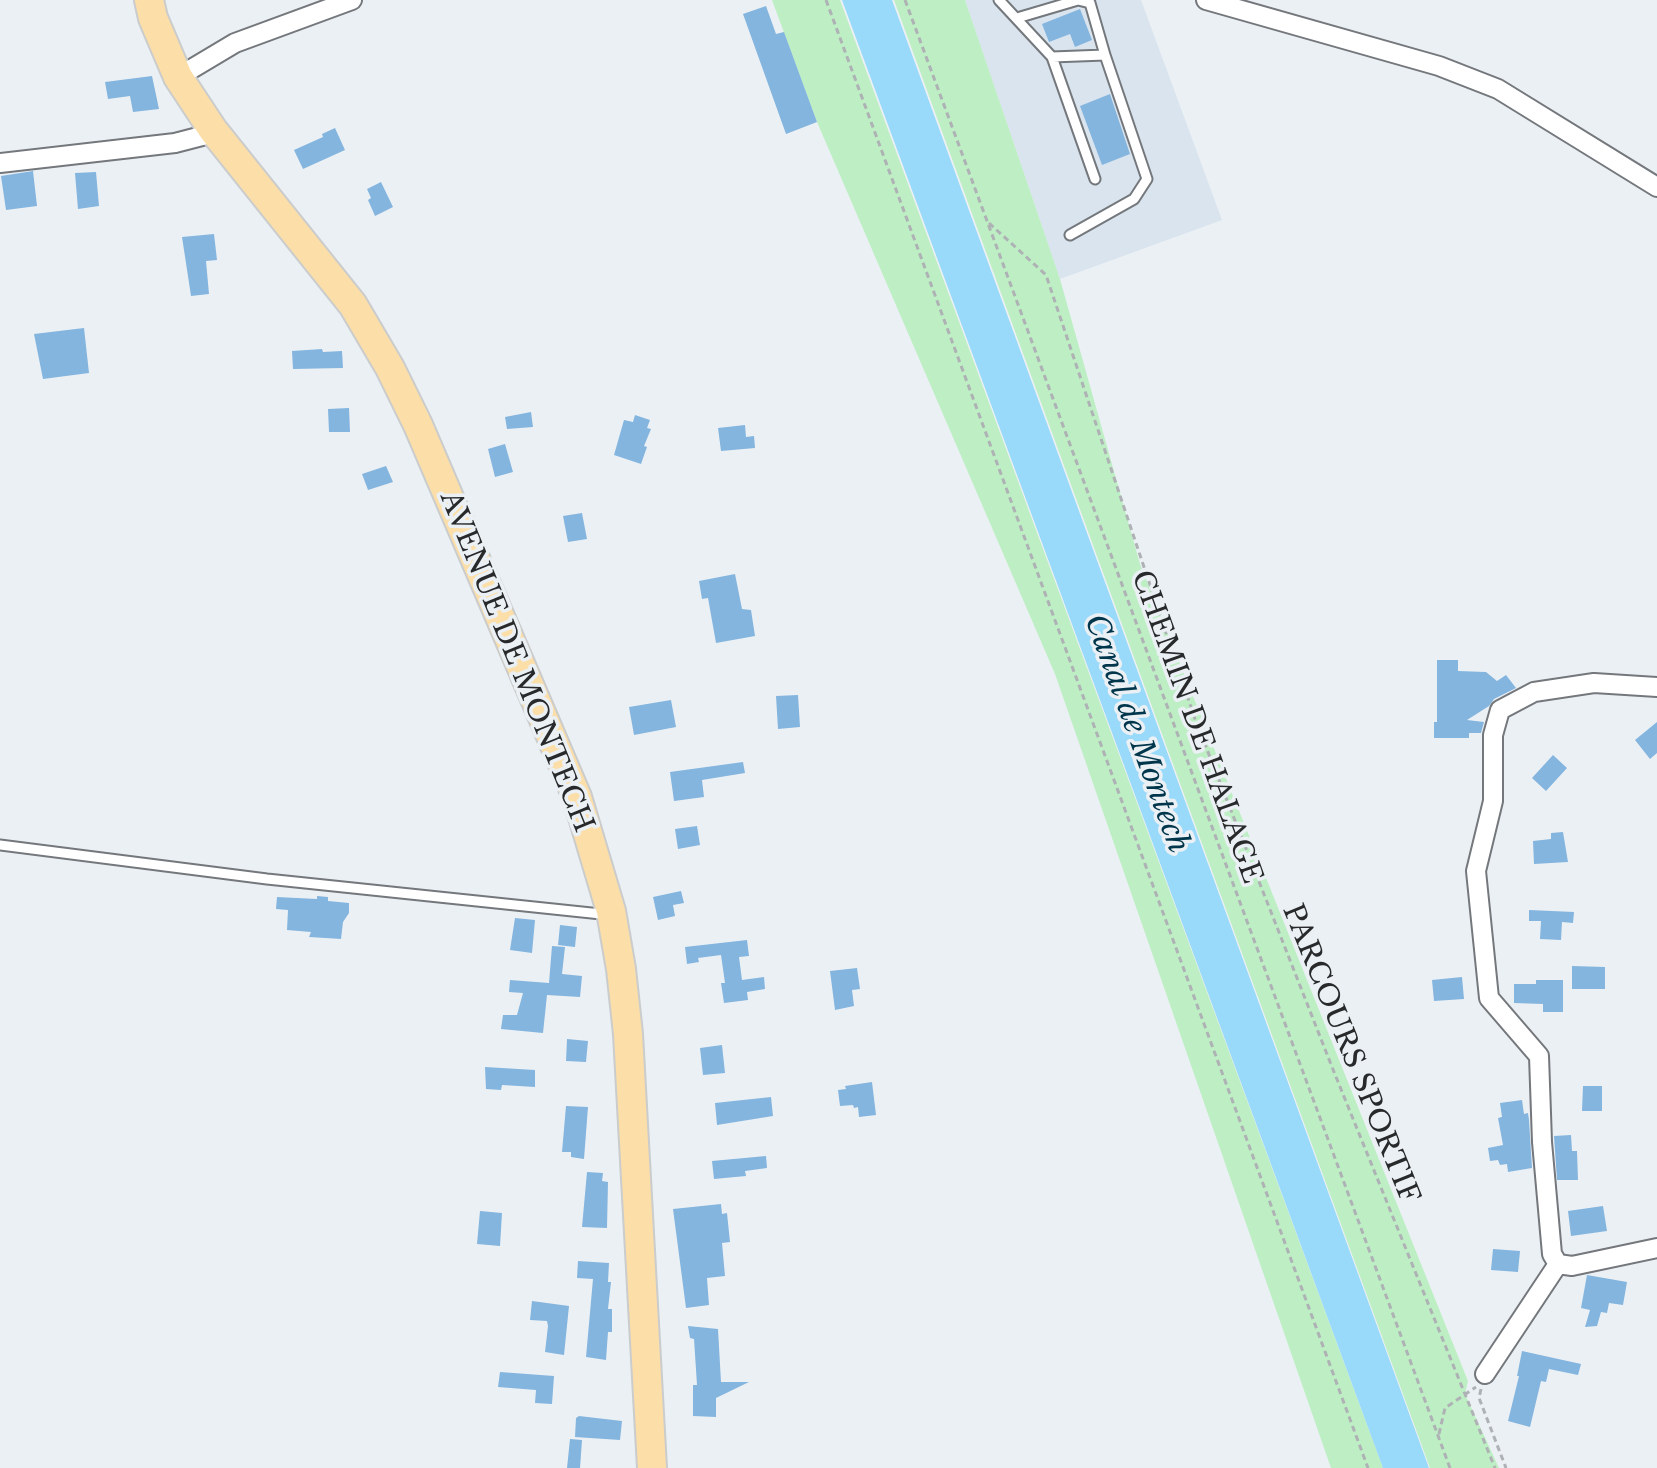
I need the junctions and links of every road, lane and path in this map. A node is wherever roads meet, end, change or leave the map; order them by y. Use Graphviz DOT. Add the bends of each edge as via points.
graph roads {
  1 [pos="149,0"];
  2 [pos="352,0"];
  3 [pos="826,0"];
  4 [pos="905,0"];
  5 [pos="999,0"];
  6 [pos="1206,0"];
  7 [pos="1017,18"];
  8 [pos="1105,55"];
  9 [pos="1052,57"];
  10 [pos="178,77"];
  11 [pos="213,130"];
  12 [pos="0,163"];
  13 [pos="1095,179"];
  14 [pos="1657,187"];
  15 [pos="986,220"];
  16 [pos="1070,235"];
  17 [pos="1657,687"];
  18 [pos="0,845"];
  19 [pos="611,911"];
  20 [pos="1657,1248"];
  21 [pos="1558,1264"];
  22 [pos="1482,1379"];
  23 [pos="1465,1394"];
  24 [pos="1438,1438"];
  25 [pos="652,1468"];
  26 [pos="1368,1468"];
  27 [pos="1450,1468"];
  28 [pos="1495,1468"];
  29 [pos="1506,1468"];
  1 -- 10 [label="main road, AVENUE DE MONTECH"];
  2 -- 10 [label="street" via="235,43"];
  3 -- 26 [label="path"];
  4 -- 15 [label="path, CHEMIN DE HALAGE"];
  5 -- 7 [label="lane"];
  6 -- 14 [label="street" via="1439,66 1498,89"];
  7 -- 8 [label="lane" via="1078,0 1090,3"];
  7 -- 9 [label="lane"];
  8 -- 9 [label="lane"];
  8 -- 16 [label="lane" via="1147,179 1134,199"];
  9 -- 13 [label="lane"];
  10 -- 11 [label="main road, AVENUE DE MONTECH"];
  11 -- 12 [label="street" via="175,143"];
  11 -- 19 [label="main road, AVENUE DE MONTECH" via="353,305 390,368 577,797"];
  15 -- 23 [label="path, PARCOURS SPORTIF" via="1046,275 1195,719"];
  15 -- 24 [label="path, CHEMIN DE HALAGE"];
  17 -- 21 [label="street" via="1594,683 1534,692 1500,710 1493,735 1493,801 1476,871 1489,998 1539,1056 1552,1254"];
  18 -- 19 [label="lane" via="267,879"];
  19 -- 25 [label="main road, AVENUE DE MONTECH" via="628,1034"];
  20 -- 21 [label="street" via="1572,1266"];
  21 -- 22 [label="street"];
  22 -- 23 [label="path"];
  22 -- 29 [label="path" via="1479,1398"];
  23 -- 24 [label="path" via="1445,1408"];
  23 -- 28 [label="path, PARCOURS SPORTIF"];
  24 -- 27 [label="path, CHEMIN DE HALAGE"];
}
